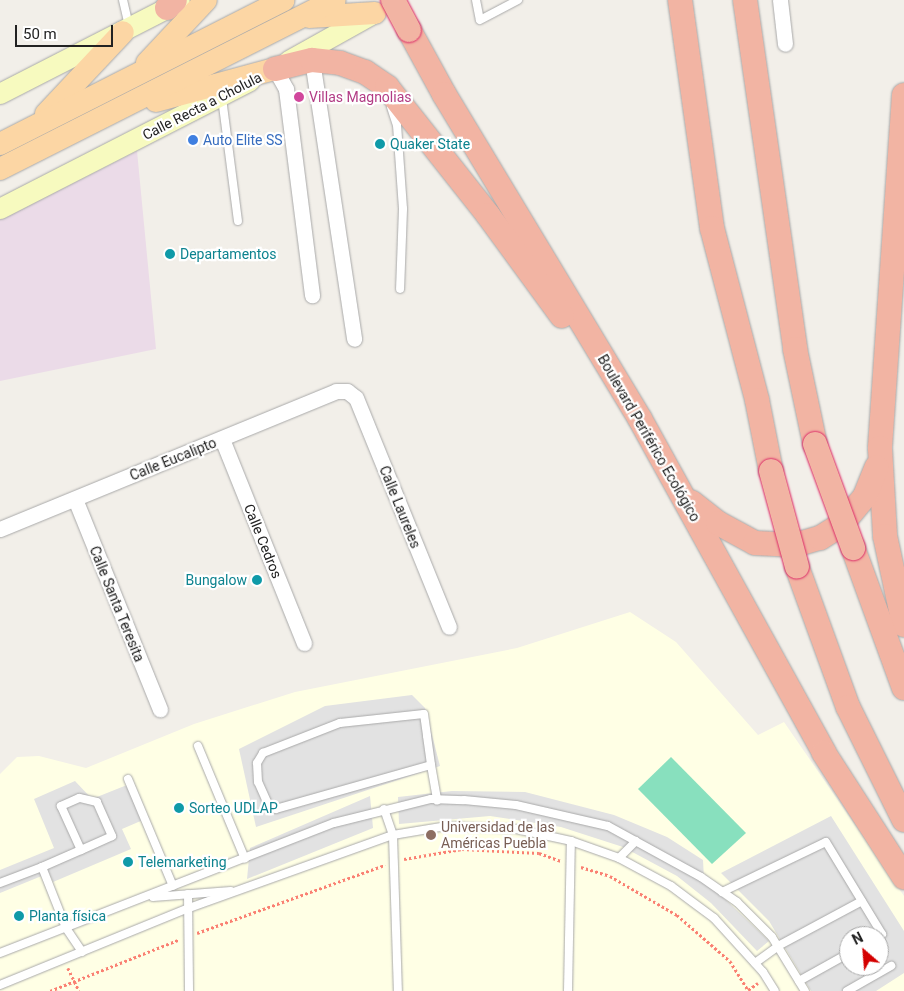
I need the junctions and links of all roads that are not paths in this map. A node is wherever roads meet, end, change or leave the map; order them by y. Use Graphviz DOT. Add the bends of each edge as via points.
graph roads {
  1 [pos="123,0"];
  2 [pos="206,0"];
  3 [pos="284,0"];
  4 [pos="335,0"];
  5 [pos="403,0"];
  6 [pos="476,0"];
  7 [pos="518,0"];
  8 [pos="680,0"];
  9 [pos="745,0"];
  10 [pos="780,0"];
  11 [pos="176,3"];
  12 [pos="384,7"];
  13 [pos="301,18"];
  14 [pos="126,30"];
  15 [pos="785,44"];
  16 [pos="312,60"];
  17 [pos="275,69"];
  18 [pos="136,75"];
  19 [pos="377,79"];
  20 [pos="0,94"];
  21 [pos="904,95"];
  22 [pos="222,96"];
  23 [pos="109,114"];
  24 [pos="35,126"];
  25 [pos="4,140"];
  26 [pos="0,169"];
  27 [pos="0,208"];
  28 [pos="238,221"];
  29 [pos="904,246"];
  30 [pos="891,279"];
  31 [pos="400,288"];
  32 [pos="312,295"];
  33 [pos="354,339"];
  34 [pos="347,391"];
  35 [pos="640,419"];
  36 [pos="222,439"];
  37 [pos="880,448"];
  38 [pos="680,490"];
  39 [pos="74,499"];
  40 [pos="0,530"];
  41 [pos="904,625"];
  42 [pos="449,627"];
  43 [pos="304,644"];
  44 [pos="904,688"];
  45 [pos="160,709"];
  46 [pos="198,746"];
  47 [pos="431,765"];
  48 [pos="128,779"];
  49 [pos="436,800"];
  50 [pos="384,809"];
  51 [pos="904,820"];
  52 [pos="392,835"];
  53 [pos="636,840"];
  54 [pos="571,841"];
  55 [pos="81,850"];
  56 [pos="245,858"];
  57 [pos="619,858"];
  58 [pos="42,867"];
  59 [pos="904,877"];
  60 [pos="0,883"];
  61 [pos="173,886"];
  62 [pos="244,890"];
  63 [pos="722,892"];
  64 [pos="188,894"];
  65 [pos="144,898"];
  66 [pos="862,901"];
  67 [pos="189,908"];
  68 [pos="877,926"];
  69 [pos="66,928"];
  70 [pos="778,946"];
  71 [pos="82,952"];
  72 [pos="0,953"];
  73 [pos="839,959"];
  74 [pos="755,963"];
  75 [pos="890,966"];
  76 [pos="799,981"];
  77 [pos="0,985"];
  78 [pos="189,991"];
  79 [pos="398,991"];
  80 [pos="568,991"];
  81 [pos="775,991"];
  82 [pos="804,991"];
  83 [pos="848,991"];
  1 -- 14 [label="lane"];
  2 -- 18 [label="main road"];
  3 -- 18 [label="main road"];
  4 -- 13 [label="main road"];
  5 -- 12 [label="main road, Calle Recta a Cholula"];
  6 -- 7 [label="lane" via="480,20"];
  8 -- 51 [label="highway, bridge" via="712,228 757,400 770,471 797,567 848,707"];
  9 -- 44 [label="highway, bridge" via="795,349 815,444"];
  10 -- 15 [label="street"];
  11 -- 14 [label="main road"];
  12 -- 13 [label="main road"];
  12 -- 17 [label="main road, Calle Recta a Cholula"];
  12 -- 35 [label="highway, Boulevard Periférico Ecológico, bridge" via="409,30 444,94"];
  13 -- 23 [label="main road"];
  14 -- 20 [label="main road"];
  14 -- 24 [label="main road"];
  16 -- 17 [label="highway"];
  16 -- 19 [label="highway" via="340,63"];
  16 -- 33 [label="street"];
  17 -- 22 [label="main road, Calle Recta a Cholula"];
  17 -- 23 [label="main road"];
  17 -- 32 [label="street" via="286,89"];
  18 -- 24 [label="main road"];
  19 -- 31 [label="lane" via="397,125 403,209"];
  19 -- 35 [label="highway" via="396,97 476,200 601,372"];
  21 -- 30 [label="highway"];
  22 -- 27 [label="main road, Calle Recta a Cholula"];
  22 -- 28 [label="lane"];
  23 -- 26 [label="main road"];
  24 -- 25 [label="main road"];
  29 -- 30 [label="highway"];
  30 -- 37 [label="highway"];
  34 -- 36 [label="street, Calle Eucalipto" via="336,391"];
  34 -- 42 [label="street, Calle Laureles" via="356,398"];
  35 -- 38 [label="highway, Boulevard Periférico Ecológico"];
  36 -- 39 [label="street, Calle Eucalipto"];
  36 -- 43 [label="street, Calle Cedros"];
  37 -- 38 [label="highway" via="871,484 850,516 820,538 796,545 768,546 742,537 704,513"];
  37 -- 41 [label="highway" via="885,536"];
  38 -- 59 [label="highway, Boulevard Periférico Ecológico" via="819,745"];
  39 -- 40 [label="street, Calle Eucalipto"];
  39 -- 45 [label="street, Calle Santa Teresita"];
  46 -- 56 [label="lane"];
  47 -- 47 [label="lane" via="424,714 340,723 263,753 257,763 258,782 268,804 276,808"];
  47 -- 49 [label="lane"];
  48 -- 61 [label="lane"];
  49 -- 50 [label="lane"];
  49 -- 53 [label="lane" via="516,804 608,826"];
  50 -- 52 [label="lane"];
  50 -- 56 [label="lane" via="334,823"];
  52 -- 54 [label="lane" via="447,826 516,829"];
  52 -- 62 [label="lane"];
  52 -- 79 [label="lane"];
  53 -- 57 [label="lane"];
  53 -- 63 [label="lane"];
  54 -- 57 [label="lane"];
  54 -- 80 [label="lane"];
  55 -- 55 [label="lane" via="112,836 97,802 79,798 61,806"];
  55 -- 58 [label="lane"];
  56 -- 61 [label="lane"];
  57 -- 74 [label="lane" via="671,886 714,918"];
  58 -- 60 [label="lane"];
  58 -- 69 [label="lane"];
  61 -- 65 [label="lane"];
  62 -- 64 [label="lane"];
  62 -- 67 [label="lane"];
  63 -- 66 [label="lane" via="826,842"];
  63 -- 70 [label="lane" via="737,902"];
  64 -- 65 [label="lane"];
  64 -- 67 [label="lane"];
  65 -- 69 [label="lane"];
  66 -- 68 [label="lane"];
  66 -- 70 [label="lane"];
  67 -- 71 [label="lane"];
  67 -- 78 [label="lane"];
  69 -- 71 [label="lane"];
  69 -- 72 [label="lane"];
  70 -- 74 [label="lane"];
  70 -- 76 [label="lane"];
  71 -- 77 [label="lane"];
  73 -- 76 [label="lane"];
  74 -- 81 [label="lane"];
  75 -- 83 [label="lane"];
  76 -- 82 [label="lane"];
}
